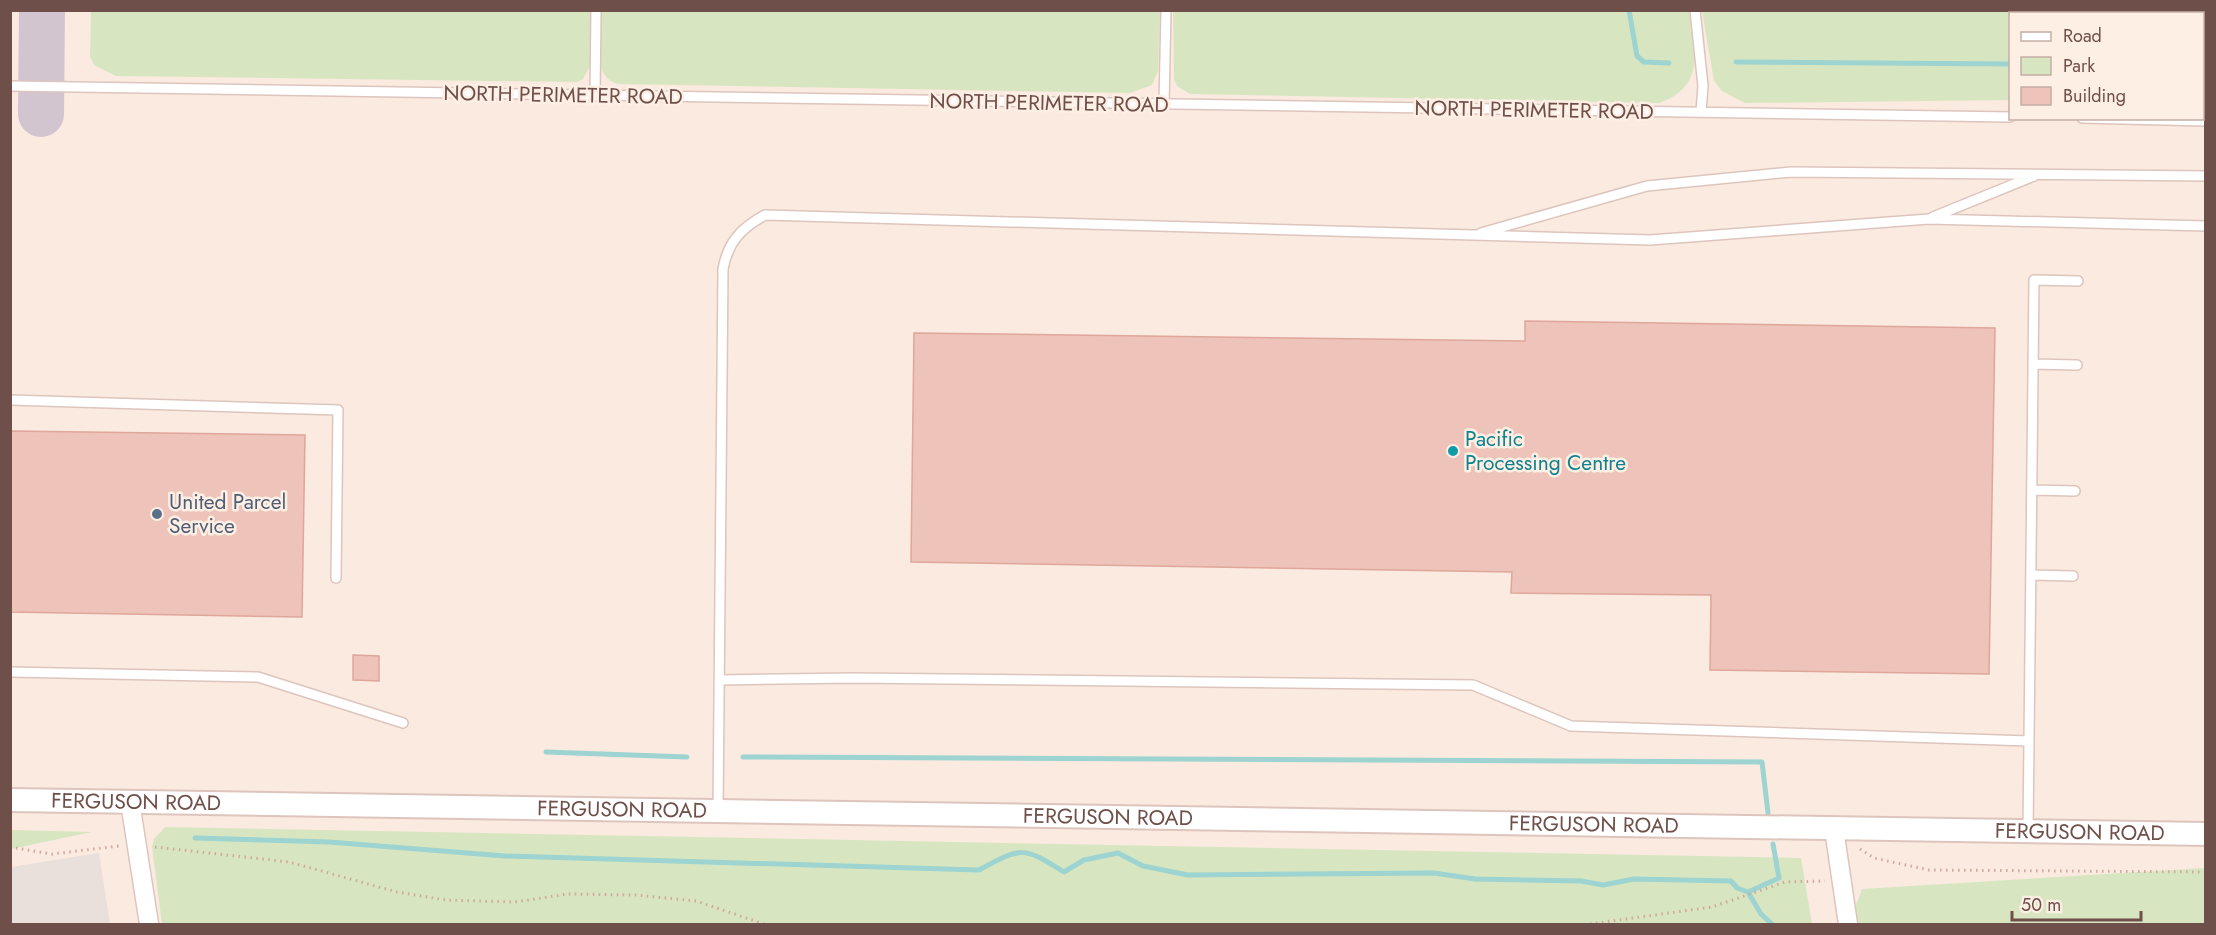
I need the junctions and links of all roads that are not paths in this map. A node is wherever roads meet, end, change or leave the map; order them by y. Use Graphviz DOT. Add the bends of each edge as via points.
graph roads {
  1 [pos="596,10"];
  2 [pos="1166,10"];
  3 [pos="1695,10"];
  4 [pos="10,86"];
  5 [pos="595,96"];
  6 [pos="1164,104"];
  7 [pos="1701,112"];
  8 [pos="2009,117"];
  9 [pos="2164,120"];
  10 [pos="2205,121"];
  11 [pos="2039,174"];
  12 [pos="2205,176"];
  13 [pos="1929,219"];
  14 [pos="2205,226"];
  15 [pos="1473,235"];
  16 [pos="2078,281"];
  17 [pos="2033,364"];
  18 [pos="2077,365"];
  19 [pos="10,400"];
  20 [pos="2032,490"];
  21 [pos="2075,491"];
  22 [pos="2031,575"];
  23 [pos="2073,576"];
  24 [pos="336,578"];
  25 [pos="10,672"];
  26 [pos="719,680"];
  27 [pos="403,723"];
  28 [pos="2029,741"];
  29 [pos="10,800"];
  30 [pos="130,802"];
  31 [pos="718,813"];
  32 [pos="1834,828"];
  33 [pos="2028,832"];
  34 [pos="2205,834"];
  35 [pos="149,924"];
  36 [pos="1848,924"];
  1 -- 5 [label="lane"];
  2 -- 6 [label="lane"];
  3 -- 7 [label="lane" via="1703,86"];
  4 -- 5 [label="lane, NORTH PERIMETER ROAD"];
  5 -- 6 [label="lane, NORTH PERIMETER ROAD"];
  6 -- 7 [label="lane, NORTH PERIMETER ROAD"];
  7 -- 8 [label="lane, NORTH PERIMETER ROAD"];
  9 -- 10 [label="lane"];
  11 -- 12 [label="lane"];
  11 -- 13 [label="lane"];
  11 -- 15 [label="lane" via="1791,172 1647,186"];
  13 -- 14 [label="lane"];
  13 -- 15 [label="lane" via="1650,240"];
  15 -- 26 [label="lane" via="765,214 739,232 729,246 723,269"];
  16 -- 17 [label="lane" via="2034,280"];
  17 -- 18 [label="lane"];
  17 -- 20 [label="lane"];
  19 -- 24 [label="lane" via="338,410"];
  20 -- 21 [label="lane"];
  20 -- 22 [label="lane"];
  22 -- 23 [label="lane"];
  22 -- 28 [label="lane"];
  25 -- 27 [label="lane" via="258,677"];
  26 -- 28 [label="lane" via="1473,685 1571,726"];
  26 -- 31 [label="lane"];
  28 -- 33 [label="lane"];
  29 -- 30 [label="street, FERGUSON ROAD"];
  30 -- 31 [label="street, FERGUSON ROAD"];
  30 -- 35 [label="street"];
  31 -- 32 [label="street, FERGUSON ROAD"];
  32 -- 33 [label="street, FERGUSON ROAD"];
  32 -- 36 [label="street"];
  33 -- 34 [label="street, FERGUSON ROAD"];
}
